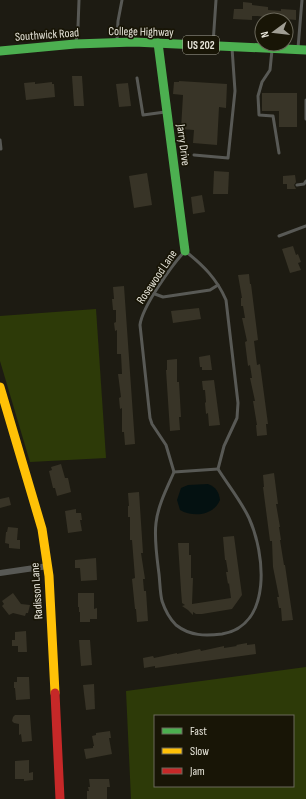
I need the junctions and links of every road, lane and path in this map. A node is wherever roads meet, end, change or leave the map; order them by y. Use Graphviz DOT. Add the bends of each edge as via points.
graph roads {
  1 [pos="79,0"];
  2 [pos="122,0"];
  3 [pos="216,0"];
  4 [pos="302,0"];
  5 [pos="96,43"];
  6 [pos="116,43"];
  7 [pos="158,43"];
  8 [pos="75,44"];
  9 [pos="213,45"];
  10 [pos="231,46"];
  11 [pos="254,48"];
  12 [pos="302,50"];
  13 [pos="0,51"];
  14 [pos="272,52"];
  15 [pos="137,78"];
  16 [pos="306,100"];
  17 [pos="167,112"];
  18 [pos="306,119"];
  19 [pos="0,140"];
  20 [pos="1,149"];
  21 [pos="279,153"];
  22 [pos="194,156"];
  23 [pos="306,181"];
  24 [pos="297,185"];
  25 [pos="306,226"];
  26 [pos="279,236"];
  27 [pos="184,251"];
  28 [pos="218,285"];
  29 [pos="155,294"];
  30 [pos="0,388"];
  31 [pos="218,469"];
  32 [pos="174,472"];
  33 [pos="48,566"];
  34 [pos="0,573"];
  35 [pos="60,799"];
  1 -- 8 [label="lane"];
  2 -- 6 [label="lane"];
  3 -- 9 [label="lane"];
  4 -- 12 [label="lane"];
  5 -- 6 [label="main road, College Highway / US 202"];
  5 -- 8 [label="main road, Southwick Road / US 202"];
  6 -- 7 [label="main road, College Highway / US 202"];
  7 -- 9 [label="main road, College Highway / US 202"];
  7 -- 17 [label="main road, Jarry Drive"];
  8 -- 13 [label="main road, Southwick Road / US 202"];
  9 -- 10 [label="main road, College Highway / US 202"];
  10 -- 11 [label="main road, College Highway / US 202"];
  10 -- 22 [label="lane" via="235,91 228,158"];
  14 -- 21 [label="lane" via="270,70 262,82 258,96 260,115 273,116"];
  15 -- 17 [label="lane" via="143,115"];
  16 -- 18 [label="lane"];
  17 -- 27 [label="main road, Jarry Drive"];
  19 -- 20 [label="lane"];
  23 -- 24 [label="lane"];
  25 -- 26 [label="lane"];
  27 -- 28 [label="lane, Rosewood Lane" via="206,268"];
  27 -- 29 [label="lane, Rosewood Lane" via="166,274"];
  28 -- 29 [label="lane" via="210,290 163,297"];
  28 -- 31 [label="lane, Rosewood Lane" via="226,300 238,418 224,446"];
  29 -- 32 [label="lane, Rosewood Lane" via="140,319 148,410 152,424 164,442"];
  30 -- 33 [label="main road, Radisson Lane" via="42,529"];
  31 -- 32 [label="lane"];
  31 -- 32 [label="lane" via="245,510 252,526 260,563 261,586 250,618 232,631 207,636 192,634 176,624 168,613 161,595 156,524"];
  33 -- 34 [label="street"];
  33 -- 35 [label="main road, Radisson Lane"];
}
